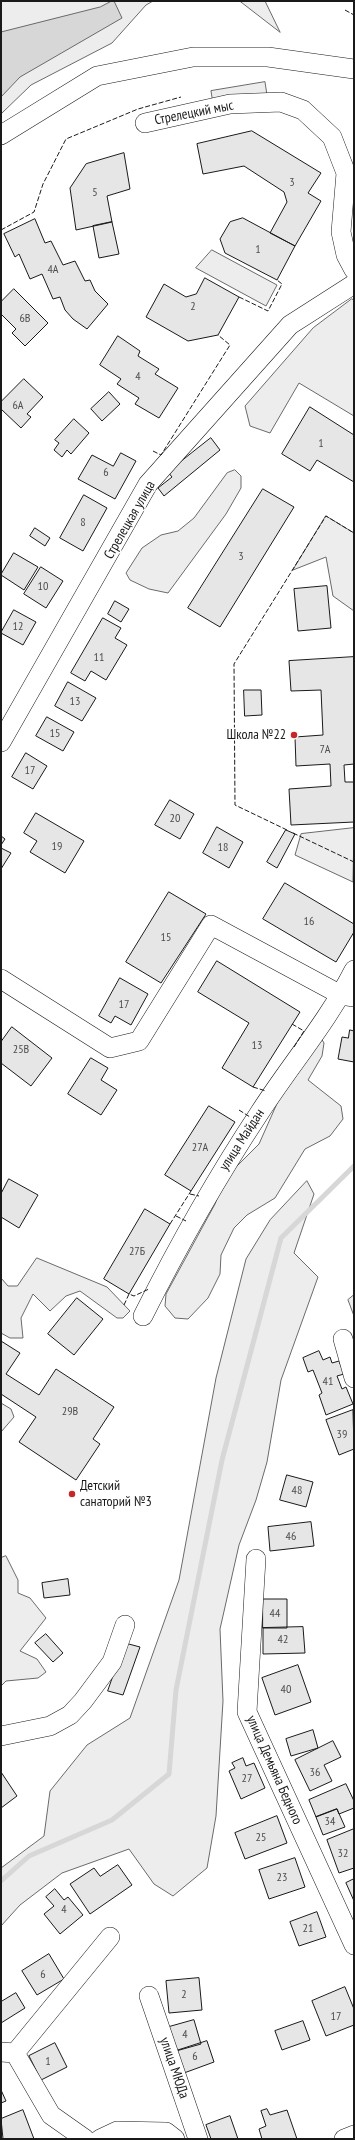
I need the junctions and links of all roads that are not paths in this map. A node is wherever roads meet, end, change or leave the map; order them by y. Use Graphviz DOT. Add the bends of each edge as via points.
graph roads {
  1 [pos="354,69"];
  2 [pos="145,123"];
  3 [pos="1,135"];
  4 [pos="354,270"];
  5 [pos="354,284"];
  6 [pos="1,742"];
  7 [pos="354,970"];
  8 [pos="1,979"];
  9 [pos="348,996"];
  10 [pos="143,1316"];
  11 [pos="343,1339"];
  12 [pos="354,1378"];
  13 [pos="256,1559"];
  14 [pos="125,1625"];
  15 [pos="1,1736"];
  16 [pos="110,1937"];
  17 [pos="354,1945"];
  18 [pos="149,1996"];
  19 [pos="8,2052"];
  20 [pos="354,2135"];
  21 [pos="85,2139"];
  22 [pos="100,2139"];
  23 [pos="174,2139"];
  24 [pos="198,2139"];
  25 [pos="344,2139"];
  1 -- 3 [label="street" via="268,57 193,57 97,76"];
  2 -- 4 [label="street, Стрелецкий мыс" via="230,104 281,102 303,110 332,137 346,173 341,232 346,255"];
  5 -- 6 [label="street, Стрелецкая улица" via="290,324 148,484"];
  7 -- 9 [label="street, улица Майдан"];
  8 -- 9 [label="street" via="110,1048 139,1042 211,925"];
  9 -- 10 [label="street, улица Майдан" via="261,1111 210,1190"];
  11 -- 12 [label="street"];
  13 -- 17 [label="street, улица Демьяна Бедного" via="247,1712"];
  14 -- 15 [label="street" via="112,1662 84,1701 70,1715 50,1726"];
  16 -- 19 [label="street"];
  18 -- 24 [label="street, улица МЮДа"];
  19 -- 21 [label="street" via="51,2114"];
  20 -- 25 [label="street"];
  22 -- 23 [label="street" via="117,2131 166,2132"];
}
